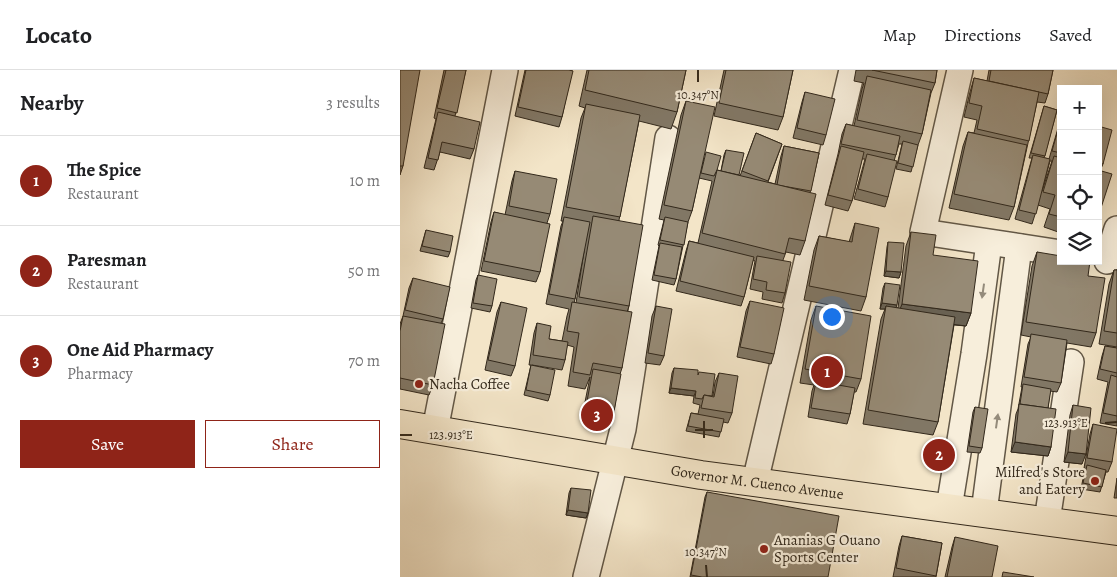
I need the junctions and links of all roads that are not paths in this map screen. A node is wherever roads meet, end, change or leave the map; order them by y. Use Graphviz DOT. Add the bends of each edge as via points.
graph roads {
  1 [pos="505,70"];
  2 [pos="852,70"];
  3 [pos="960,70"];
  4 [pos="668,138"];
  5 [pos="1117,229"];
  6 [pos="989,243"];
  7 [pos="1019,247"];
  8 [pos="1057,252"];
  9 [pos="1108,262"];
  10 [pos="974,354"];
  11 [pos="1005,358"];
  12 [pos="1071,362"];
  13 [pos="400,424"];
  14 [pos="435,430"];
  15 [pos="616,462"];
  16 [pos="755,482"];
  17 [pos="949,508"];
  18 [pos="984,512"];
  19 [pos="1046,521"];
  20 [pos="1117,531"];
  21 [pos="586,577"];
  1 -- 14 [label="street"];
  2 -- 16 [label="street"];
  3 -- 6 [label="street" via="923,232"];
  4 -- 15 [label="street" via="624,429"];
  5 -- 9 [label="street"];
  6 -- 7 [label="street"];
  6 -- 10 [label="street, one-way"];
  7 -- 8 [label="street"];
  7 -- 11 [label="street"];
  10 -- 11 [label="street"];
  10 -- 17 [label="street"];
  18 -- 11 [label="street, one-way"];
  12 -- 19 [label="street"];
  13 -- 14 [label="main road, Governor M. Cuenco Avenue"];
  14 -- 15 [label="main road, Governor M. Cuenco Avenue"];
  15 -- 16 [label="main road, Governor M. Cuenco Avenue"];
  15 -- 21 [label="street"];
  16 -- 17 [label="main road, Governor M. Cuenco Avenue"];
  17 -- 18 [label="main road, Governor M. Cuenco Avenue"];
  18 -- 19 [label="main road, Governor M. Cuenco Avenue"];
  19 -- 20 [label="main road, Governor M. Cuenco Avenue"];
}
